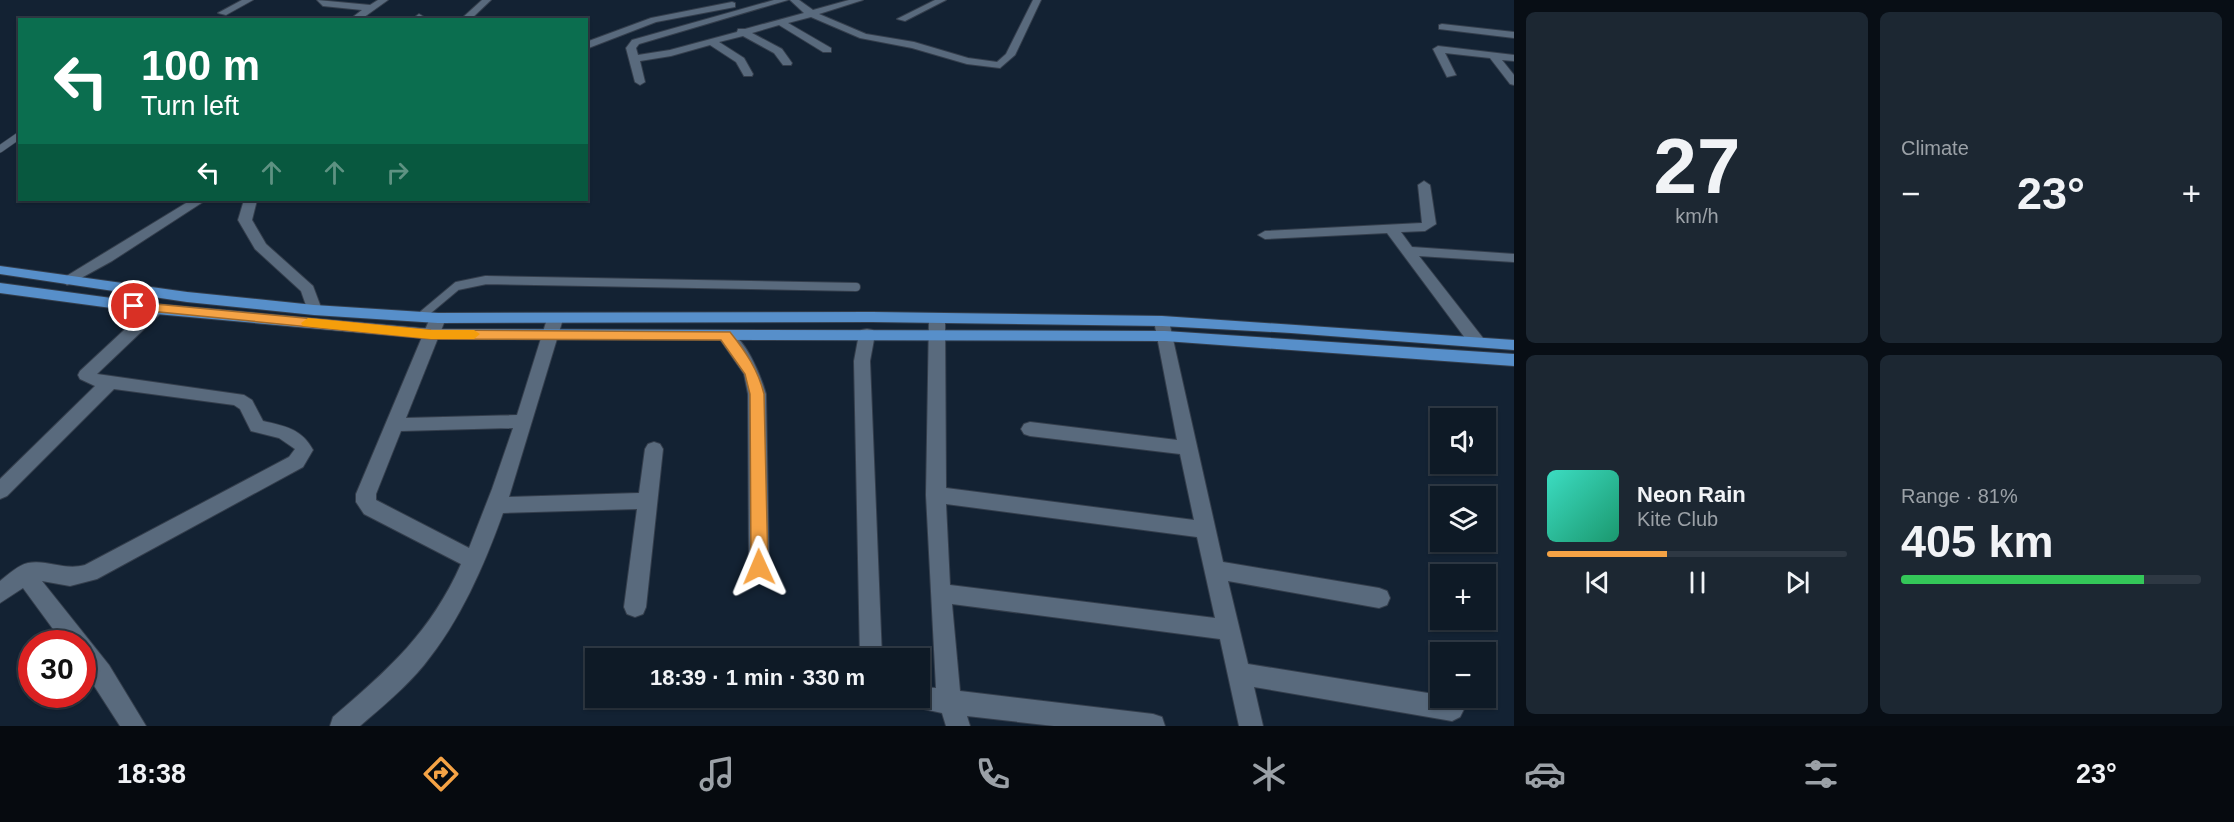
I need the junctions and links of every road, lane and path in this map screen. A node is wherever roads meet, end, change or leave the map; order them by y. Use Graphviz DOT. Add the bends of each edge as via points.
graph roads {
  1 [pos="249,0"];
  2 [pos="321,0"];
  3 [pos="384,0"];
  4 [pos="487,0"];
  5 [pos="745,0"];
  6 [pos="784,0"];
  7 [pos="794,0"];
  8 [pos="859,0"];
  9 [pos="942,0"];
  10 [pos="1037,0"];
  11 [pos="371,8"];
  12 [pos="701,9"];
  13 [pos="223,13"];
  14 [pos="813,13"];
  15 [pos="356,18"];
  16 [pos="466,18"];
  17 [pos="717,18"];
  18 [pos="902,19"];
  19 [pos="780,22"];
  20 [pos="1442,27"];
  21 [pos="744,33"];
  22 [pos="1514,35"];
  23 [pos="711,42"];
  24 [pos="588,45"];
  25 [pos="827,50"];
  26 [pos="1493,55"];
  27 [pos="1514,58"];
  28 [pos="635,59"];
  29 [pos="788,63"];
  30 [pos="748,74"];
  31 [pos="1451,75"];
  32 [pos="640,82"];
  33 [pos="1514,82"];
  34 [pos="18,136"];
  35 [pos="0,149"];
  36 [pos="1424,185"];
  37 [pos="197,201"];
  38 [pos="250,201"];
  39 [pos="1391,230"];
  40 [pos="1265,235"];
  41 [pos="1407,251"];
  42 [pos="1514,258"];
  43 [pos="0,270"];
  44 [pos="67,280"];
  45 [pos="856,287"];
  46 [pos="0,288"];
  47 [pos="156,309"];
  48 [pos="314,310"];
  49 [pos="430,323"];
  50 [pos="937,326"];
  51 [pos="552,327"];
  52 [pos="1164,329"];
  53 [pos="867,334"];
  54 [pos="725,335"];
  55 [pos="1477,342"];
  56 [pos="1514,345"];
  57 [pos="1514,360"];
  58 [pos="110,382"];
  59 [pos="523,422"];
  60 [pos="394,425"];
  61 [pos="1030,429"];
  62 [pos="1188,448"];
  63 [pos="654,449"];
  64 [pos="0,490"];
  65 [pos="936,495"];
  66 [pos="648,501"];
  67 [pos="495,505"];
  68 [pos="1205,530"];
  69 [pos="473,560"];
  70 [pos="759,567"];
  71 [pos="1214,569"];
  72 [pos="24,574"];
  73 [pos="0,593"];
  74 [pos="940,593"];
  75 [pos="1379,598"];
  76 [pos="635,607"];
  77 [pos="67,630"];
  78 [pos="1228,630"];
  79 [pos="871,648"];
  80 [pos="96,668"];
  81 [pos="1238,673"];
  82 [pos="930,699"];
  83 [pos="951,701"];
  84 [pos="1452,709"];
  85 [pos="134,726"];
  86 [pos="342,726"];
  87 [pos="958,726"];
  88 [pos="1153,726"];
  89 [pos="1251,726"];
  1 -- 13 [label="street"];
  2 -- 11 [label="street"];
  3 -- 11 [label="street"];
  4 -- 16 [label="street"];
  5 -- 12 [label="street"];
  6 -- 17 [label="street"];
  7 -- 14 [label="street"];
  8 -- 14 [label="street"];
  9 -- 18 [label="street"];
  10 -- 14 [label="street" via="1010,55 1000,65 978,64 912,44 865,37"];
  11 -- 15 [label="street"];
  12 -- 17 [label="street"];
  12 -- 24 [label="street" via="654,20"];
  14 -- 19 [label="street"];
  17 -- 21 [label="street"];
  17 -- 28 [label="street" via="639,40 631,48"];
  19 -- 21 [label="street"];
  19 -- 25 [label="street"];
  20 -- 22 [label="street"];
  21 -- 23 [label="street"];
  21 -- 29 [label="street" via="778,51"];
  23 -- 28 [label="street"];
  23 -- 30 [label="street" via="740,60"];
  26 -- 27 [label="street"];
  26 -- 31 [label="street" via="1438,49"];
  26 -- 33 [label="street"];
  28 -- 32 [label="street"];
  34 -- 35 [label="lane"];
  36 -- 39 [label="street" via="1429,224 1425,228"];
  37 -- 44 [label="street"];
  38 -- 48 [label="street" via="245,220 260,246 308,289"];
  39 -- 40 [label="street"];
  39 -- 41 [label="street"];
  41 -- 42 [label="street"];
  41 -- 55 [label="street"];
  43 -- 44 [label="main road"];
  44 -- 48 [label="main road"];
  45 -- 49 [label="lane" via="486,280 457,286"];
  46 -- 47 [label="main road"];
  47 -- 49 [label="main road"];
  47 -- 58 [label="street" via="86,375"];
  48 -- 49 [label="main road"];
  49 -- 51 [label="main road"];
  49 -- 60 [label="street"];
  50 -- 51 [label="main road"];
  50 -- 52 [label="main road"];
  50 -- 53 [label="main road"];
  50 -- 65 [label="street"];
  51 -- 54 [label="main road"];
  51 -- 59 [label="street"];
  52 -- 55 [label="main road"];
  52 -- 57 [label="main road"];
  52 -- 62 [label="street"];
  53 -- 54 [label="main road"];
  53 -- 79 [label="street" via="862,361"];
  54 -- 70 [label="street" via="752,374 757,394"];
  55 -- 56 [label="main road"];
  58 -- 64 [label="street"];
  58 -- 72 [label="street" via="238,399 248,406 257,426 293,436 304,450 296,462 90,573 76,578 32,571"];
  59 -- 60 [label="street"];
  59 -- 67 [label="street"];
  60 -- 69 [label="street" via="366,502"];
  61 -- 62 [label="street"];
  62 -- 68 [label="street"];
  63 -- 66 [label="street"];
  65 -- 68 [label="street"];
  65 -- 74 [label="street"];
  66 -- 67 [label="street"];
  66 -- 76 [label="street"];
  67 -- 69 [label="street"];
  68 -- 71 [label="street"];
  69 -- 86 [label="street" via="453,607 423,649"];
  71 -- 75 [label="street"];
  71 -- 78 [label="street"];
  72 -- 73 [label="street"];
  72 -- 77 [label="street"];
  74 -- 78 [label="street"];
  74 -- 83 [label="street"];
  78 -- 81 [label="street"];
  80 -- 85 [label="street"];
  81 -- 84 [label="street"];
  81 -- 89 [label="street"];
  82 -- 83 [label="street"];
  83 -- 87 [label="street"];
  83 -- 88 [label="street"];
}
